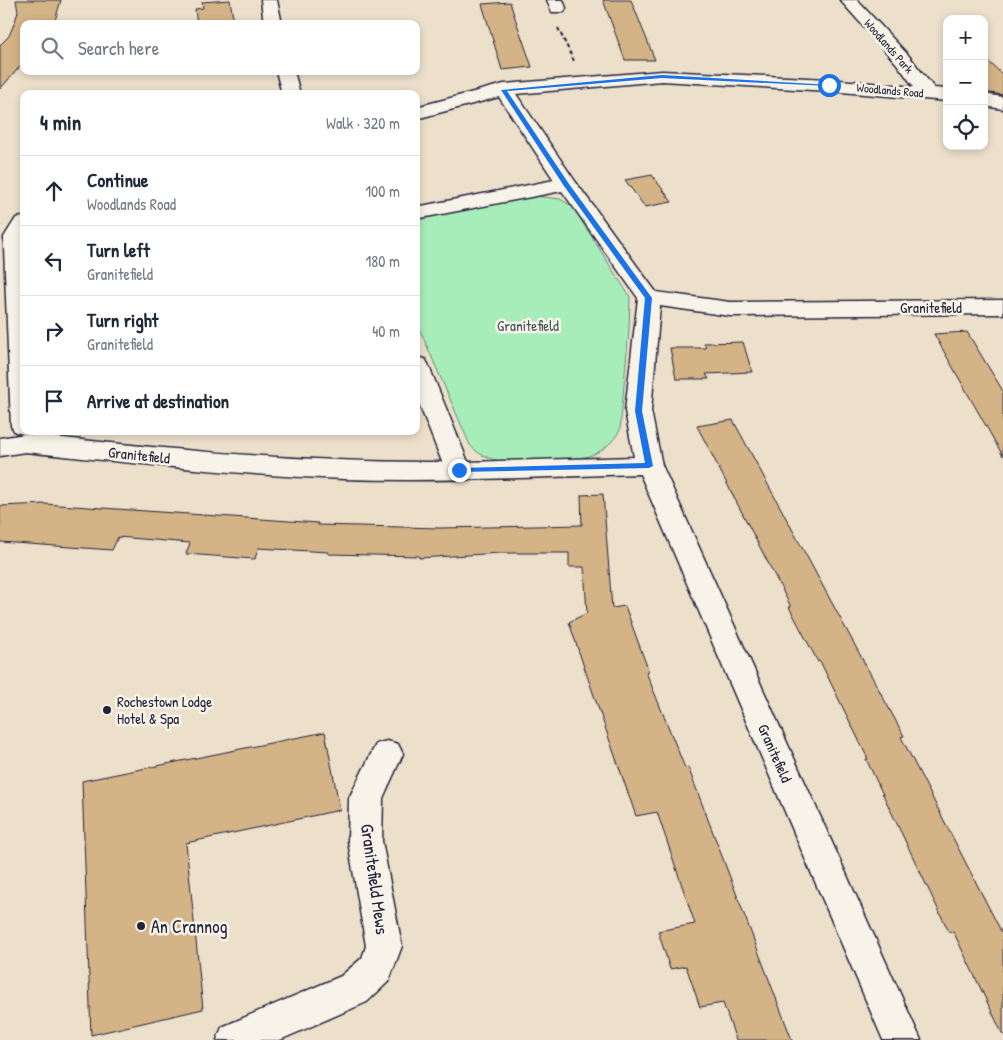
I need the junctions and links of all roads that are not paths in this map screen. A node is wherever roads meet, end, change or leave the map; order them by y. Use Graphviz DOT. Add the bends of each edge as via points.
graph roads {
  1 [pos="269,0"];
  2 [pos="848,0"];
  3 [pos="272,20"];
  4 [pos="286,75"];
  5 [pos="290,90"];
  6 [pos="504,90"];
  7 [pos="928,93"];
  8 [pos="943,95"];
  9 [pos="988,101"];
  10 [pos="1003,103"];
  11 [pos="420,112"];
  12 [pos="566,184"];
  13 [pos="420,212"];
  14 [pos="20,229"];
  15 [pos="649,298"];
  16 [pos="1003,306"];
  17 [pos="420,374"];
  18 [pos="18,437"];
  19 [pos="649,466"];
  20 [pos="459,470"];
  21 [pos="387,754"];
  22 [pos="236,1040"];
  23 [pos="902,1040"];
  1 -- 3 [label="street"];
  2 -- 7 [label="street, Woodlands Park" via="903,60"];
  4 -- 5 [label="street"];
  6 -- 7 [label="street, Woodlands Road" via="662,76"];
  6 -- 11 [label="street, Woodlands Road"];
  6 -- 12 [label="street"];
  7 -- 8 [label="street, Woodlands Road"];
  9 -- 10 [label="street"];
  12 -- 13 [label="street"];
  12 -- 15 [label="street"];
  14 -- 18 [label="street" via="15,237"];
  15 -- 16 [label="street, Granitefield" via="730,309"];
  15 -- 19 [label="street, Granitefield" via="638,411"];
  17 -- 20 [label="street"];
  18 -- 20 [label="street, Granitefield" via="178,459 346,470"];
  19 -- 20 [label="street, Granitefield"];
  19 -- 23 [label="street, Granitefield"];
  21 -- 22 [label="street, Granitefield Mews" via="366,798 365,841 384,946 376,969 354,989"];
}
